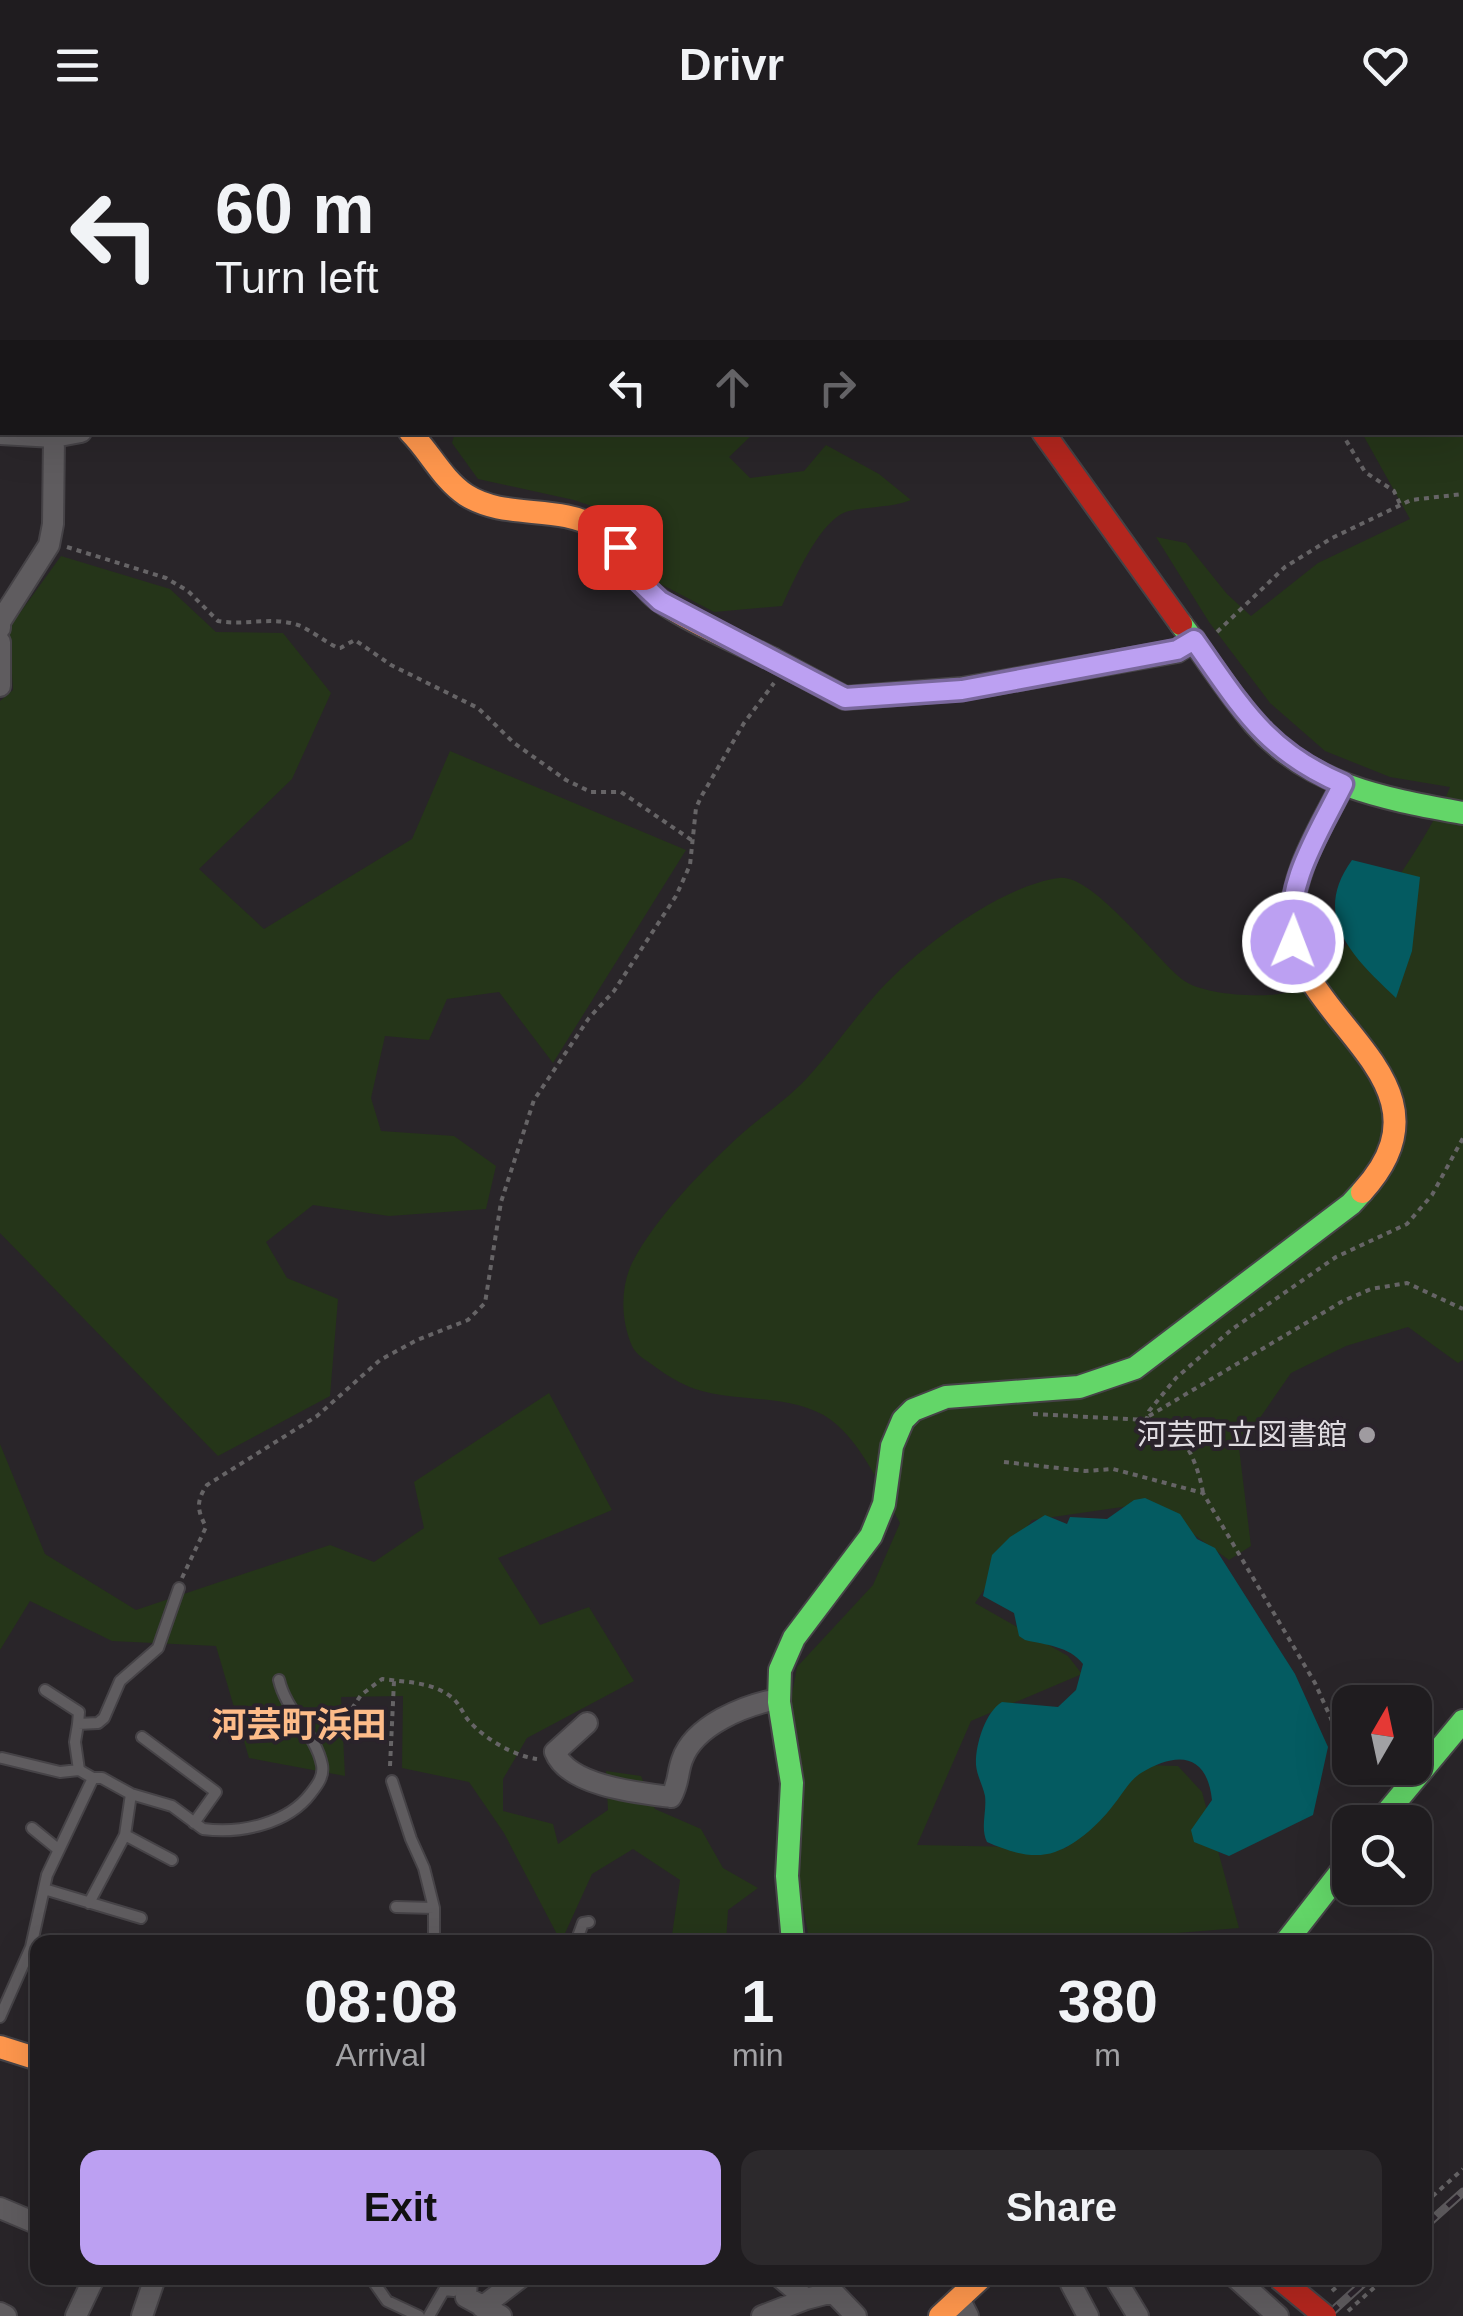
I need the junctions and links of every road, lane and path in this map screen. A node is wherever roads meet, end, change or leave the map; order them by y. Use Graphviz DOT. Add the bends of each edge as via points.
graph roads {
  1 [pos="14,435"];
  2 [pos="68,435"];
  3 [pos="413,435"];
  4 [pos="1045,435"];
  5 [pos="1343,435"];
  6 [pos="54,438"];
  7 [pos="1463,494"];
  8 [pos="1400,506"];
  9 [pos="50,541"];
  10 [pos="0,628"];
  11 [pos="0,642"];
  12 [pos="1197,644"];
  13 [pos="786,668"];
  14 [pos="0,686"];
  15 [pos="1343,784"];
  16 [pos="1463,813"];
  17 [pos="694,840"];
  18 [pos="1463,1138"];
  19 [pos="1463,1309"];
  20 [pos="1026,1413"];
  21 [pos="1147,1418"];
  22 [pos="1004,1462"];
  23 [pos="1203,1493"];
  24 [pos="179,1588"];
  25 [pos="279,1680"];
  26 [pos="394,1681"];
  27 [pos="45,1690"];
  28 [pos="778,1700"];
  29 [pos="1332,1721"];
  30 [pos="1463,1721"];
  31 [pos="587,1723"];
  32 [pos="78,1724"];
  33 [pos="142,1736"];
  34 [pos="2,1758"];
  35 [pos="557,1758"];
  36 [pos="320,1760"];
  37 [pos="78,1770"];
  38 [pos="93,1778"];
  39 [pos="392,1781"];
  40 [pos="131,1794"];
  41 [pos="1393,1805"];
  42 [pos="194,1823"];
  43 [pos="32,1828"];
  44 [pos="124,1835"];
  45 [pos="58,1850"];
  46 [pos="172,1860"];
  47 [pos="1332,1883"];
  48 [pos="44,1889"];
  49 [pos="89,1903"];
  50 [pos="396,1907"];
  51 [pos="434,1908"];
  52 [pos="140,1918"];
  53 [pos="589,1922"];
  54 [pos="36,1935"];
  55 [pos="434,1935"];
  56 [pos="579,1935"];
  57 [pos="792,1935"];
  58 [pos="1291,1935"];
  59 [pos="30,1957"];
  60 [pos="2,2004"];
  61 [pos="0,2017"];
  62 [pos="0,2047"];
  63 [pos="30,2056"];
  64 [pos="1463,2169"];
  65 [pos="1432,2198"];
  66 [pos="0,2208"];
  67 [pos="30,2221"];
  68 [pos="91,2285"];
  69 [pos="153,2285"];
  70 [pos="377,2285"];
  71 [pos="454,2285"];
  72 [pos="467,2285"];
  73 [pos="514,2285"];
  74 [pos="789,2285"];
  75 [pos="840,2285"];
  76 [pos="978,2285"];
  77 [pos="1076,2285"];
  78 [pos="1118,2285"];
  79 [pos="1244,2285"];
  80 [pos="1287,2285"];
  81 [pos="1377,2285"];
  82 [pos="806,2299"];
  83 [pos="964,2307"];
  84 [pos="492,2312"];
  85 [pos="76,2316"];
  86 [pos="142,2316"];
  87 [pos="419,2316"];
  88 [pos="428,2316"];
  89 [pos="762,2316"];
  90 [pos="856,2316"];
  91 [pos="940,2316"];
  92 [pos="1088,2316"];
  93 [pos="1138,2316"];
  94 [pos="1278,2316"];
  95 [pos="1325,2316"];
  96 [pos="1343,2316"];
  1 -- 6 [label="street"];
  2 -- 6 [label="street"];
  3 -- 13 [label="street" via="445,478 471,498 600,528 649,593"];
  4 -- 12 [label="street"];
  5 -- 8 [label="path" via="1365,472 1394,491"];
  6 -- 9 [label="street"];
  7 -- 8 [label="path"];
  8 -- 12 [label="path" via="1285,567"];
  9 -- 10 [label="street"];
  9 -- 17 [label="path" via="166,578 218,621 293,623 335,648 354,640 473,705 566,780 591,792 620,792"];
  11 -- 14 [label="street"];
  12 -- 13 [label="street" via="962,690 858,699"];
  12 -- 15 [label="street" via="1263,734 1300,764"];
  13 -- 17 [label="path" via="713,773 696,808"];
  15 -- 16 [label="street" via="1392,801"];
  15 -- 28 [label="street" via="1298,878 1290,925 1305,974 1390,1084 1398,1127 1385,1169 1351,1204 1136,1368 1072,1388 940,1398 910,1412 894,1438 882,1515 784,1657"];
  17 -- 24 [label="path" via="676,896 534,1100 501,1202 485,1303 468,1320 380,1360 317,1416 207,1485 198,1498 206,1527"];
  18 -- 21 [label="path" via="1408,1224 1336,1257 1231,1330 1176,1378"];
  19 -- 21 [label="path" via="1407,1283 1371,1289"];
  20 -- 21 [label="path"];
  21 -- 23 [label="path" via="1174,1428"];
  22 -- 23 [label="path" via="1113,1469"];
  23 -- 29 [label="path"];
  24 -- 32 [label="lane" via="158,1648 120,1681 104,1718"];
  25 -- 36 [label="lane"];
  26 -- 35 [label="path" via="447,1694 500,1746 533,1760"];
  26 -- 36 [label="path" via="382,1679 361,1695"];
  26 -- 39 [label="path"];
  27 -- 32 [label="lane" via="79,1712"];
  28 -- 35 [label="street" via="750,1704 698,1736 682,1759 671,1797 609,1789"];
  28 -- 57 [label="street" via="793,1786 787,1886"];
  30 -- 41 [label="street"];
  31 -- 35 [label="street" via="555,1752"];
  32 -- 37 [label="lane"];
  33 -- 42 [label="lane" via="216,1792"];
  34 -- 37 [label="lane"];
  36 -- 42 [label="lane" via="319,1783 300,1807 278,1820 214,1830"];
  37 -- 38 [label="lane"];
  38 -- 40 [label="lane"];
  38 -- 45 [label="lane"];
  39 -- 51 [label="lane"];
  40 -- 42 [label="lane" via="172,1806"];
  40 -- 44 [label="lane"];
  43 -- 45 [label="lane"];
  44 -- 46 [label="lane"];
  44 -- 49 [label="lane"];
  45 -- 48 [label="lane"];
  47 -- 58 [label="street"];
  48 -- 49 [label="lane"];
  48 -- 54 [label="lane"];
  49 -- 52 [label="lane"];
  50 -- 51 [label="lane"];
  51 -- 55 [label="lane"];
  53 -- 56 [label="lane"];
  59 -- 60 [label="lane"];
  60 -- 61 [label="lane"];
  62 -- 63 [label="street"];
  64 -- 65 [label="path"];
  66 -- 67 [label="street"];
  68 -- 85 [label="street"];
  69 -- 86 [label="street"];
  70 -- 87 [label="lane" via="387,2301"];
  71 -- 88 [label="lane"];
  72 -- 84 [label="street" via="466,2297"];
  73 -- 84 [label="street"];
  74 -- 82 [label="street"];
  75 -- 82 [label="street"];
  75 -- 90 [label="street"];
  76 -- 83 [label="street"];
  77 -- 92 [label="street"];
  78 -- 93 [label="street"];
  79 -- 94 [label="street"];
  80 -- 95 [label="street, bridge"];
  81 -- 96 [label="path"];
  82 -- 89 [label="street"];
  83 -- 91 [label="street"];
}
